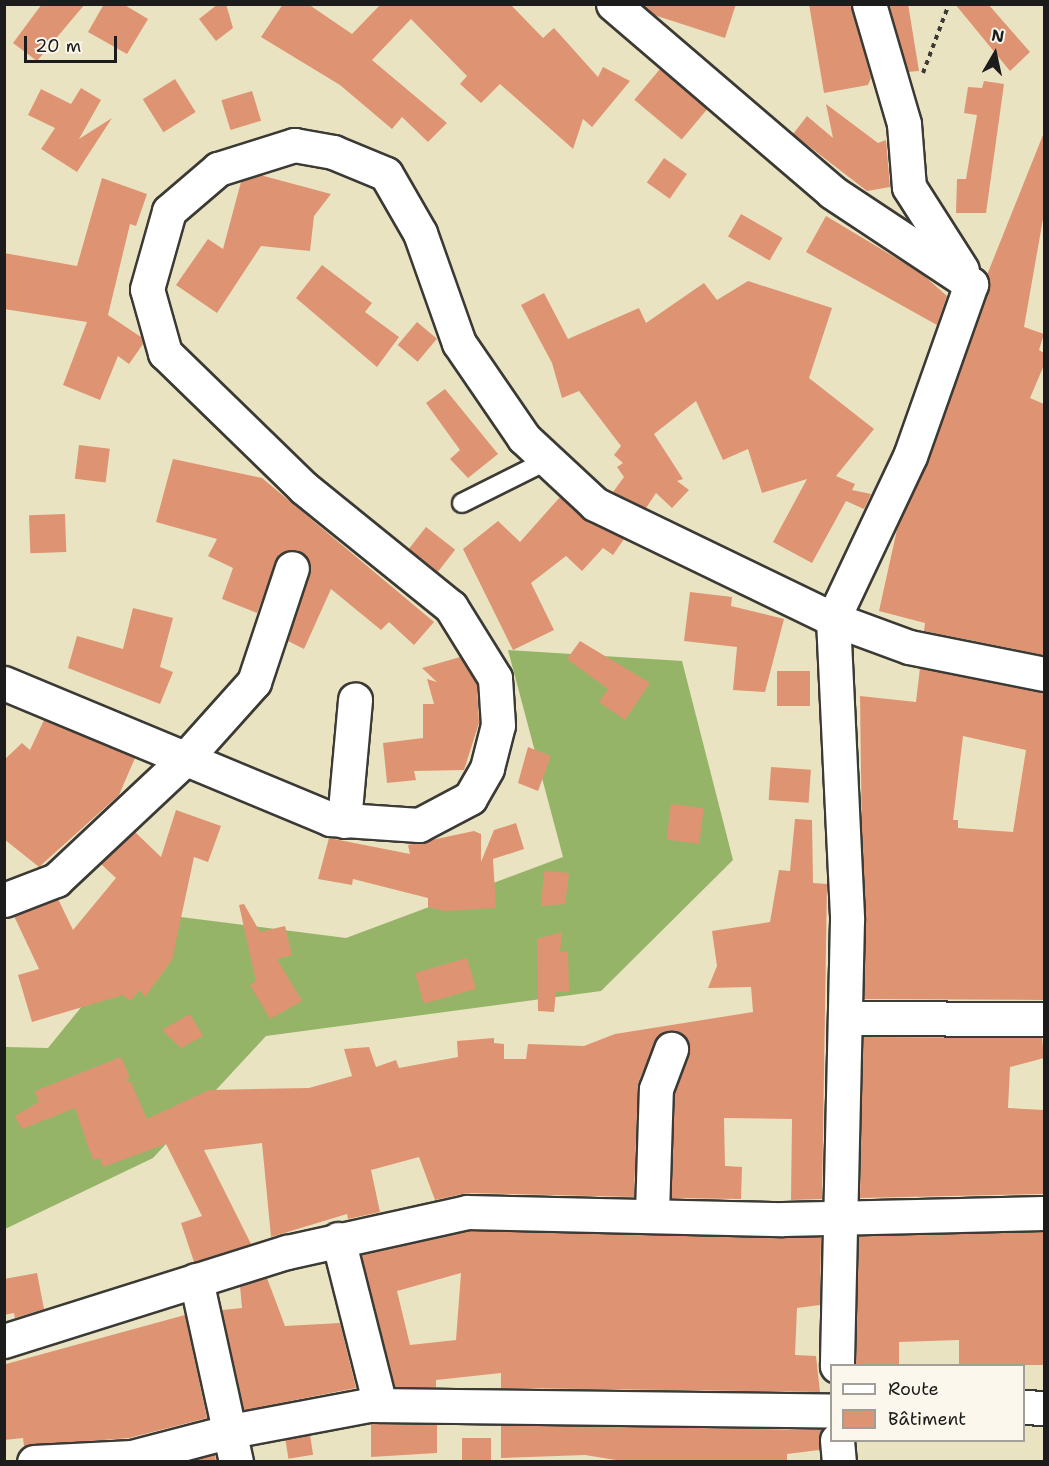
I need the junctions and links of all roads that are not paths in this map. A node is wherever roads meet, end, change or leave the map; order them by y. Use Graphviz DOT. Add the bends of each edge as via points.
graph roads {
  1 [pos="613,4"];
  2 [pos="869,4"];
  3 [pos="971,284"];
  4 [pos="550,459"];
  5 [pos="462,503"];
  6 [pos="292,568"];
  7 [pos="833,619"];
  8 [pos="1044,674"];
  9 [pos="4,683"];
  10 [pos="355,699"];
  11 [pos="184,760"];
  12 [pos="344,821"];
  13 [pos="4,900"];
  14 [pos="848,1018"];
  15 [pos="1044,1019"];
  16 [pos="671,1049"];
  17 [pos="1044,1213"];
  18 [pos="652,1214"];
  19 [pos="843,1216"];
  20 [pos="338,1239"];
  21 [pos="196,1280"];
  22 [pos="4,1341"];
  23 [pos="837,1364"];
  24 [pos="380,1405"];
  25 [pos="1025,1407"];
  26 [pos="1044,1408"];
  27 [pos="830,1411"];
  28 [pos="837,1442"];
  29 [pos="233,1446"];
  30 [pos="34,1461"];
  31 [pos="839,1461"];
  1 -- 3 [label="street" via="831,192"];
  2 -- 3 [label="street" via="904,124 909,187"];
  3 -- 7 [label="street" via="910,456"];
  4 -- 5 [label="lane"];
  4 -- 7 [label="street" via="595,504"];
  4 -- 12 [label="street" via="524,438 459,343 420,233 386,174 333,152 294,145 218,169 169,211 147,289 165,353 304,488 451,607 495,678 498,724 487,768 470,798 419,825"];
  6 -- 11 [label="street" via="254,682"];
  7 -- 8 [label="street" via="909,647"];
  7 -- 14 [label="street"];
  9 -- 11 [label="street"];
  10 -- 12 [label="street"];
  11 -- 12 [label="street" via="267,797"];
  11 -- 13 [label="street" via="56,880"];
  14 -- 15 [label="street"];
  14 -- 19 [label="street" via="841,1118"];
  16 -- 18 [label="street" via="656,1089"];
  17 -- 19 [label="street"];
  18 -- 19 [label="street"];
  18 -- 20 [label="street" via="467,1212"];
  19 -- 23 [label="street"];
  20 -- 21 [label="street"];
  20 -- 24 [label="street"];
  21 -- 22 [label="street"];
  21 -- 29 [label="street"];
  24 -- 27 [label="street"];
  24 -- 29 [label="street"];
  25 -- 26 [label="street"];
  28 -- 31 [label="street"];
  29 -- 30 [label="street" via="132,1457"];
}
